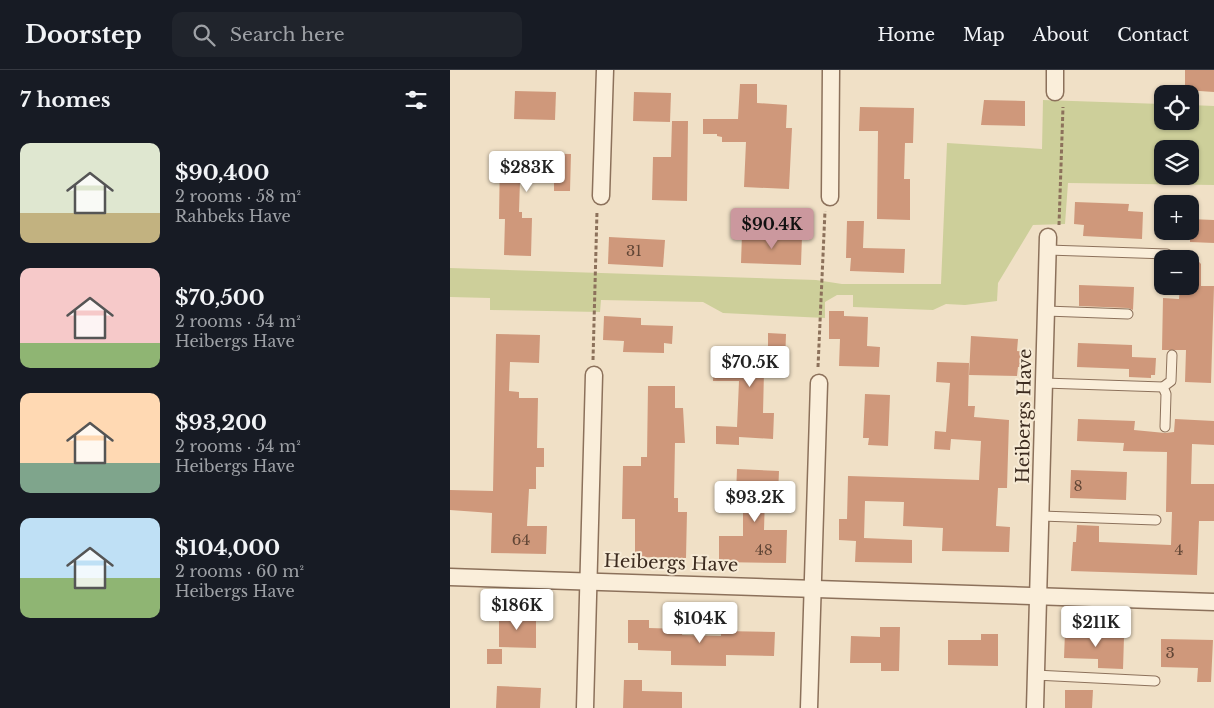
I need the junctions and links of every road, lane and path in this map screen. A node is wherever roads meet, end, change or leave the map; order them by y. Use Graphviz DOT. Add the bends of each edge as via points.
graph roads {
  1 [pos="605,70"];
  2 [pos="831,70"];
  3 [pos="1055,70"];
  4 [pos="1055,92"];
  5 [pos="601,196"];
  6 [pos="830,197"];
  7 [pos="1048,244"];
  8 [pos="1154,253"];
  9 [pos="1046,311"];
  10 [pos="1128,314"];
  11 [pos="1172,355"];
  12 [pos="594,375"];
  13 [pos="819,383"];
  14 [pos="1044,383"];
  15 [pos="1163,387"];
  16 [pos="1165,427"];
  17 [pos="1041,516"];
  18 [pos="1156,520"];
  19 [pos="450,577"];
  20 [pos="588,581"];
  21 [pos="813,588"];
  22 [pos="1038,596"];
  23 [pos="1214,602"];
  24 [pos="1036,675"];
  25 [pos="1154,681"];
  26 [pos="584,708"];
  27 [pos="809,708"];
  28 [pos="1034,708"];
  1 -- 5 [label="street"];
  2 -- 6 [label="street"];
  3 -- 4 [label="street"];
  4 -- 7 [label="path" via="1064,99 1060,224"];
  5 -- 12 [label="path" via="597,210"];
  6 -- 13 [label="path" via="823,215"];
  7 -- 8 [label="lane"];
  7 -- 9 [label="street, Heibergs Have"];
  9 -- 10 [label="lane"];
  9 -- 14 [label="street, Heibergs Have"];
  11 -- 15 [label="lane" via="1171,381"];
  12 -- 20 [label="street, Heibergs Have"];
  13 -- 21 [label="street"];
  14 -- 15 [label="lane"];
  14 -- 17 [label="street, Heibergs Have"];
  15 -- 16 [label="lane" via="1166,394"];
  17 -- 18 [label="lane"];
  17 -- 22 [label="street, Heibergs Have"];
  19 -- 20 [label="street, Heibergs Have"];
  20 -- 21 [label="street, Heibergs Have"];
  20 -- 26 [label="street, Heibergs Have"];
  21 -- 22 [label="street, Heibergs Have"];
  21 -- 27 [label="street"];
  22 -- 23 [label="street, Heibergs Have"];
  22 -- 24 [label="street, Heibergs Have"];
  24 -- 25 [label="lane"];
  24 -- 28 [label="street, Heibergs Have"];
}
